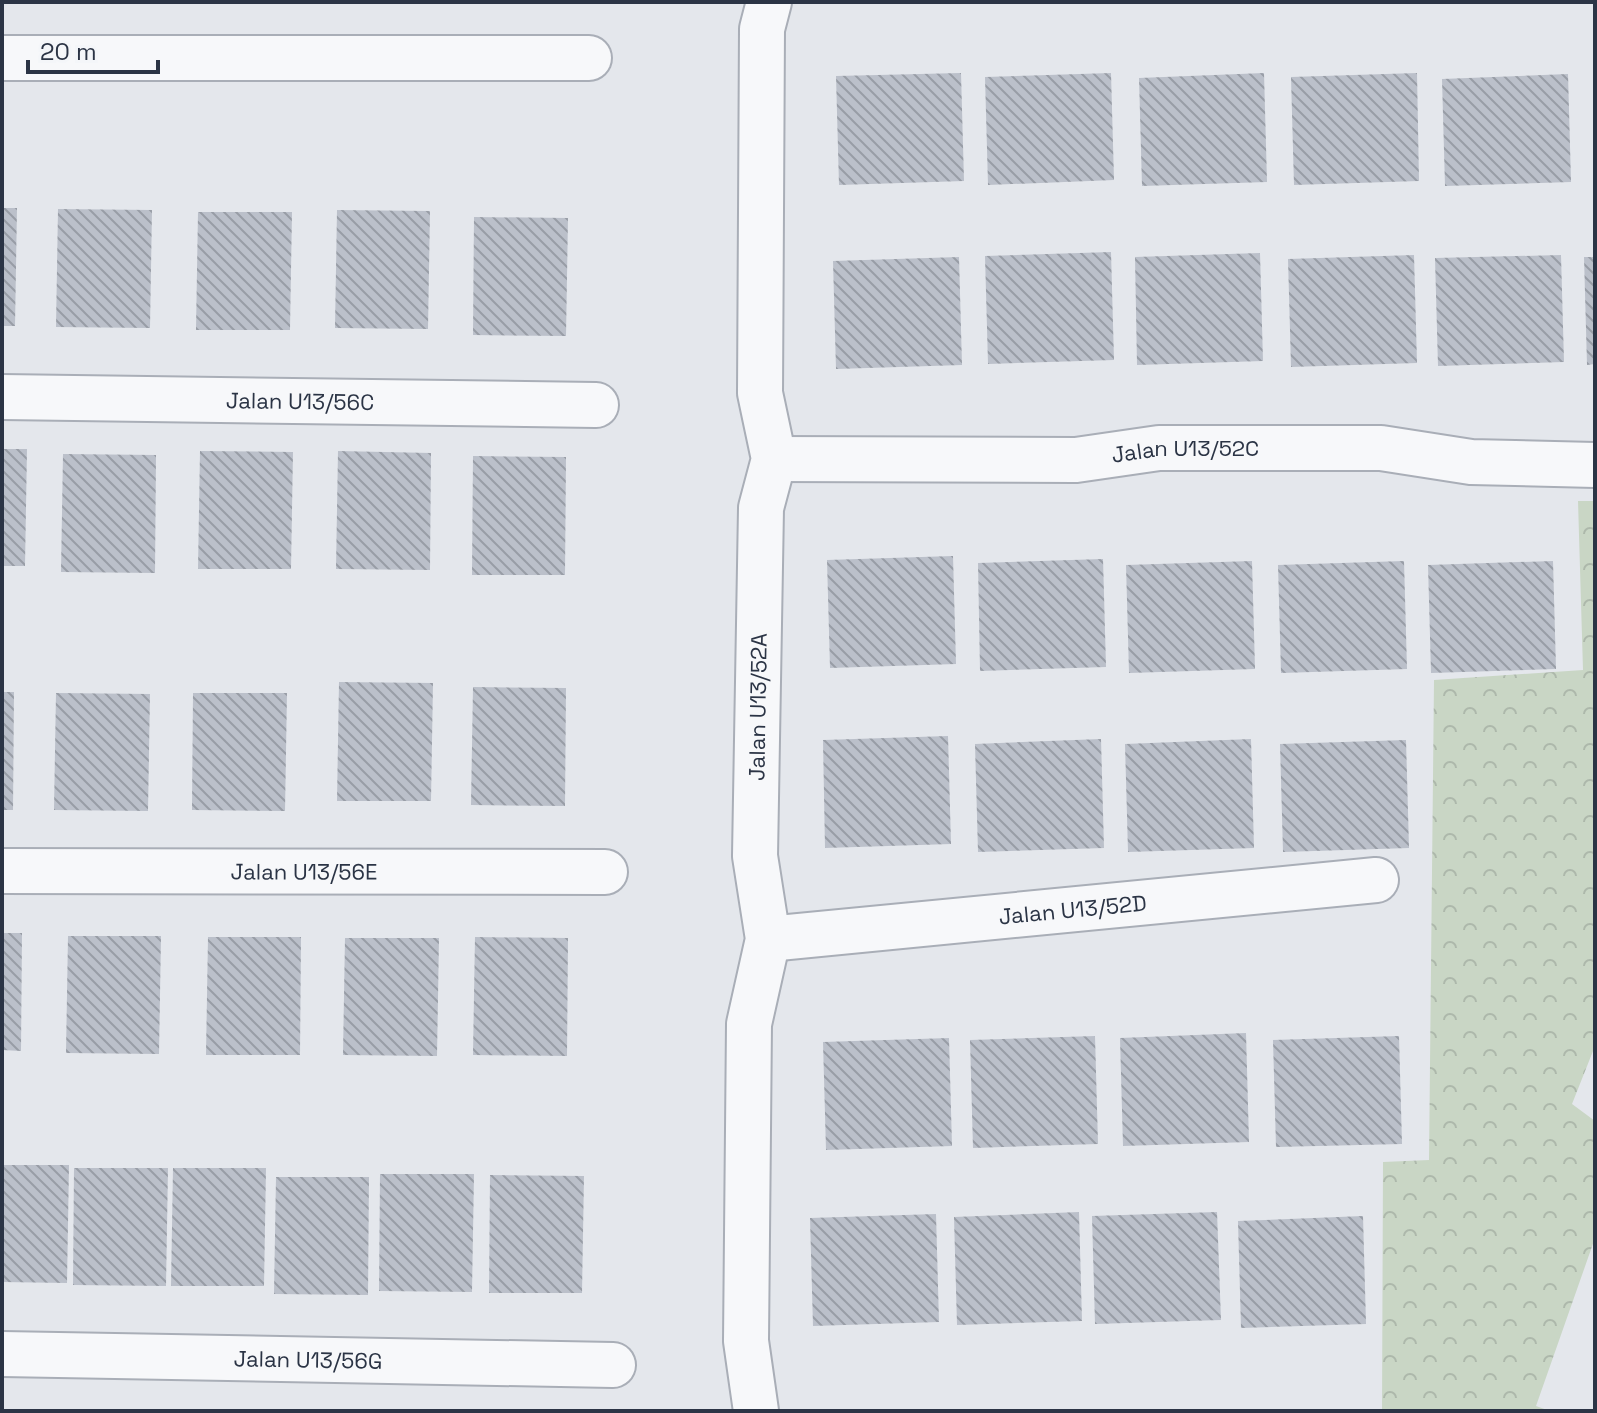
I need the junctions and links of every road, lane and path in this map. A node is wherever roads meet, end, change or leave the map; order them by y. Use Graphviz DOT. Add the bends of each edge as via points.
graph roads {
  1 [pos="769,2"];
  2 [pos="2,58"];
  3 [pos="589,58"];
  4 [pos="2,397"];
  5 [pos="596,405"];
  6 [pos="774,459"];
  7 [pos="1595,465"];
  8 [pos="2,871"];
  9 [pos="605,872"];
  10 [pos="1376,880"];
  11 [pos="768,939"];
  12 [pos="2,1354"];
  13 [pos="613,1365"];
  14 [pos="756,1411"];
  1 -- 6 [label="street, Jalan U13/52A" via="762,29 760,393"];
  2 -- 3 [label="street"];
  4 -- 5 [label="street, Jalan U13/56C"];
  6 -- 7 [label="street, Jalan U13/52C" via="1076,460 1159,448 1381,448 1471,462"];
  6 -- 11 [label="street, Jalan U13/52A" via="761,508 755,840"];
  8 -- 9 [label="street, Jalan U13/56E"];
  10 -- 11 [label="street, Jalan U13/52D"];
  11 -- 14 [label="street, Jalan U13/52A" via="749,1024 746,1341"];
  12 -- 13 [label="street, Jalan U13/56G"];
}
